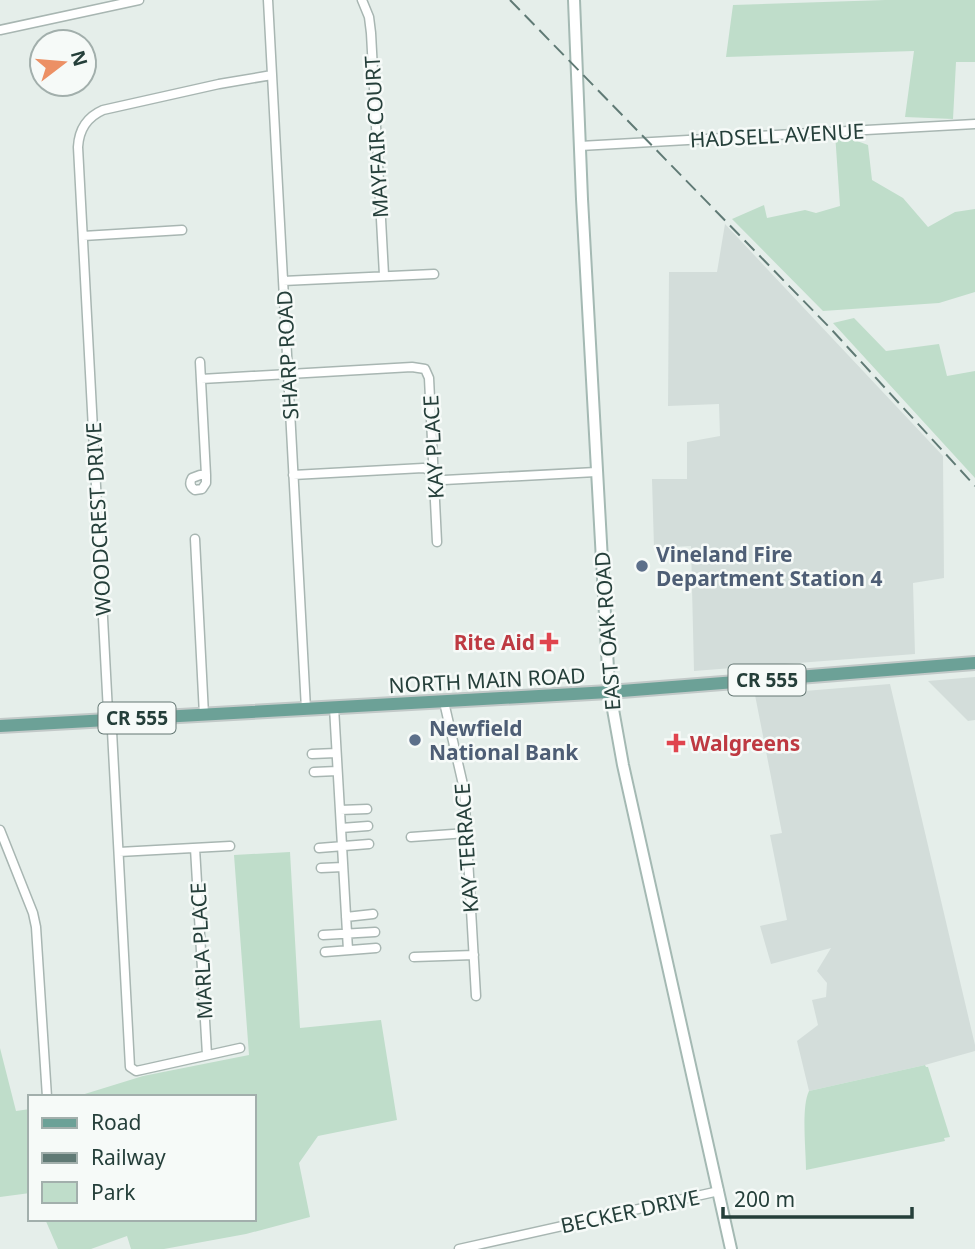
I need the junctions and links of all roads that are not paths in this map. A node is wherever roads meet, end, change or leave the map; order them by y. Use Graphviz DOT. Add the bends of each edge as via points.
graph roads {
  1 [pos="139,0"];
  2 [pos="268,0"];
  3 [pos="362,0"];
  4 [pos="574,0"];
  5 [pos="0,30"];
  6 [pos="272,75"];
  7 [pos="975,124"];
  8 [pos="580,146"];
  9 [pos="182,230"];
  10 [pos="83,236"];
  11 [pos="434,274"];
  12 [pos="384,275"];
  13 [pos="283,281"];
  14 [pos="200,362"];
  15 [pos="288,374"];
  16 [pos="201,379"];
  17 [pos="596,472"];
  18 [pos="434,474"];
  19 [pos="206,475"];
  20 [pos="293,475"];
  21 [pos="195,539"];
  22 [pos="437,542"];
  23 [pos="975,663"];
  24 [pos="609,692"];
  25 [pos="444,702"];
  26 [pos="334,708"];
  27 [pos="306,709"];
  28 [pos="204,715"];
  29 [pos="110,720"];
  30 [pos="0,726"];
  31 [pos="336,753"];
  32 [pos="313,754"];
  33 [pos="337,771"];
  34 [pos="314,772"];
  35 [pos="367,809"];
  36 [pos="340,810"];
  37 [pos="368,826"];
  38 [pos="341,828"];
  39 [pos="0,830"];
  40 [pos="467,833"];
  41 [pos="411,836"];
  42 [pos="369,844"];
  43 [pos="230,846"];
  44 [pos="342,847"];
  45 [pos="195,848"];
  46 [pos="320,848"];
  47 [pos="119,852"];
  48 [pos="343,867"];
  49 [pos="321,868"];
  50 [pos="373,914"];
  51 [pos="346,917"];
  52 [pos="375,932"];
  53 [pos="347,933"];
  54 [pos="323,934"];
  55 [pos="376,948"];
  56 [pos="348,950"];
  57 [pos="326,952"];
  58 [pos="474,955"];
  59 [pos="414,957"];
  60 [pos="476,996"];
  61 [pos="240,1048"];
  62 [pos="207,1055"];
  63 [pos="47,1095"];
  64 [pos="719,1191"];
  65 [pos="459,1249"];
  66 [pos="731,1249"];
  1 -- 5 [label="street"];
  2 -- 6 [label="street, SHARP ROAD"];
  3 -- 12 [label="street, MAYFAIR COURT" via="371,33"];
  4 -- 8 [label="street, EAST OAK ROAD"];
  6 -- 10 [label="street, WOODCREST DRIVE" via="92,116 78,147"];
  6 -- 13 [label="street, SHARP ROAD"];
  7 -- 8 [label="street, HADSELL AVENUE"];
  8 -- 17 [label="street, EAST OAK ROAD"];
  9 -- 10 [label="street"];
  10 -- 29 [label="street, WOODCREST DRIVE"];
  11 -- 12 [label="street"];
  12 -- 13 [label="street"];
  13 -- 15 [label="street, SHARP ROAD"];
  14 -- 16 [label="street"];
  15 -- 16 [label="street"];
  15 -- 18 [label="street, KAY PLACE" via="421,368 428,372"];
  15 -- 20 [label="street, SHARP ROAD"];
  16 -- 19 [label="street"];
  17 -- 18 [label="street" via="444,480"];
  17 -- 24 [label="street, EAST OAK ROAD"];
  18 -- 20 [label="street" via="423,468"];
  18 -- 22 [label="street, KAY PLACE"];
  20 -- 27 [label="street, SHARP ROAD"];
  21 -- 28 [label="street"];
  23 -- 24 [label="main road, NORTH MAIN ROAD / CR 555"];
  24 -- 25 [label="main road, NORTH MAIN ROAD / CR 555"];
  24 -- 64 [label="street, EAST OAK ROAD"];
  25 -- 26 [label="main road, NORTH MAIN ROAD / CR 555"];
  25 -- 40 [label="street, KAY TERRACE" via="464,789"];
  26 -- 27 [label="main road, NORTH MAIN ROAD / CR 555"];
  26 -- 31 [label="street"];
  27 -- 28 [label="main road, NORTH MAIN ROAD / CR 555"];
  28 -- 29 [label="main road, NORTH MAIN ROAD / CR 555"];
  29 -- 30 [label="main road, NORTH MAIN ROAD / CR 555"];
  29 -- 47 [label="street, WOODCREST DRIVE"];
  31 -- 32 [label="street"];
  31 -- 33 [label="street"];
  33 -- 34 [label="street"];
  33 -- 36 [label="street"];
  35 -- 36 [label="street"];
  36 -- 38 [label="street"];
  37 -- 38 [label="street"];
  38 -- 44 [label="street"];
  39 -- 63 [label="street" via="38,935"];
  40 -- 41 [label="street"];
  40 -- 58 [label="street, KAY TERRACE"];
  42 -- 44 [label="street"];
  43 -- 45 [label="street"];
  44 -- 46 [label="street"];
  44 -- 48 [label="street"];
  45 -- 47 [label="street"];
  45 -- 62 [label="street, MARLA PLACE"];
  47 -- 62 [label="street, WOODCREST DRIVE" via="130,1067 136,1071"];
  48 -- 49 [label="street"];
  48 -- 51 [label="street"];
  50 -- 51 [label="street"];
  51 -- 53 [label="street"];
  52 -- 53 [label="street"];
  53 -- 54 [label="street"];
  53 -- 56 [label="street"];
  55 -- 56 [label="street"];
  56 -- 57 [label="street"];
  58 -- 59 [label="street"];
  58 -- 60 [label="street, KAY TERRACE"];
  61 -- 62 [label="street"];
  64 -- 65 [label="street, BECKER DRIVE"];
  64 -- 66 [label="street, EAST OAK ROAD"];
}
